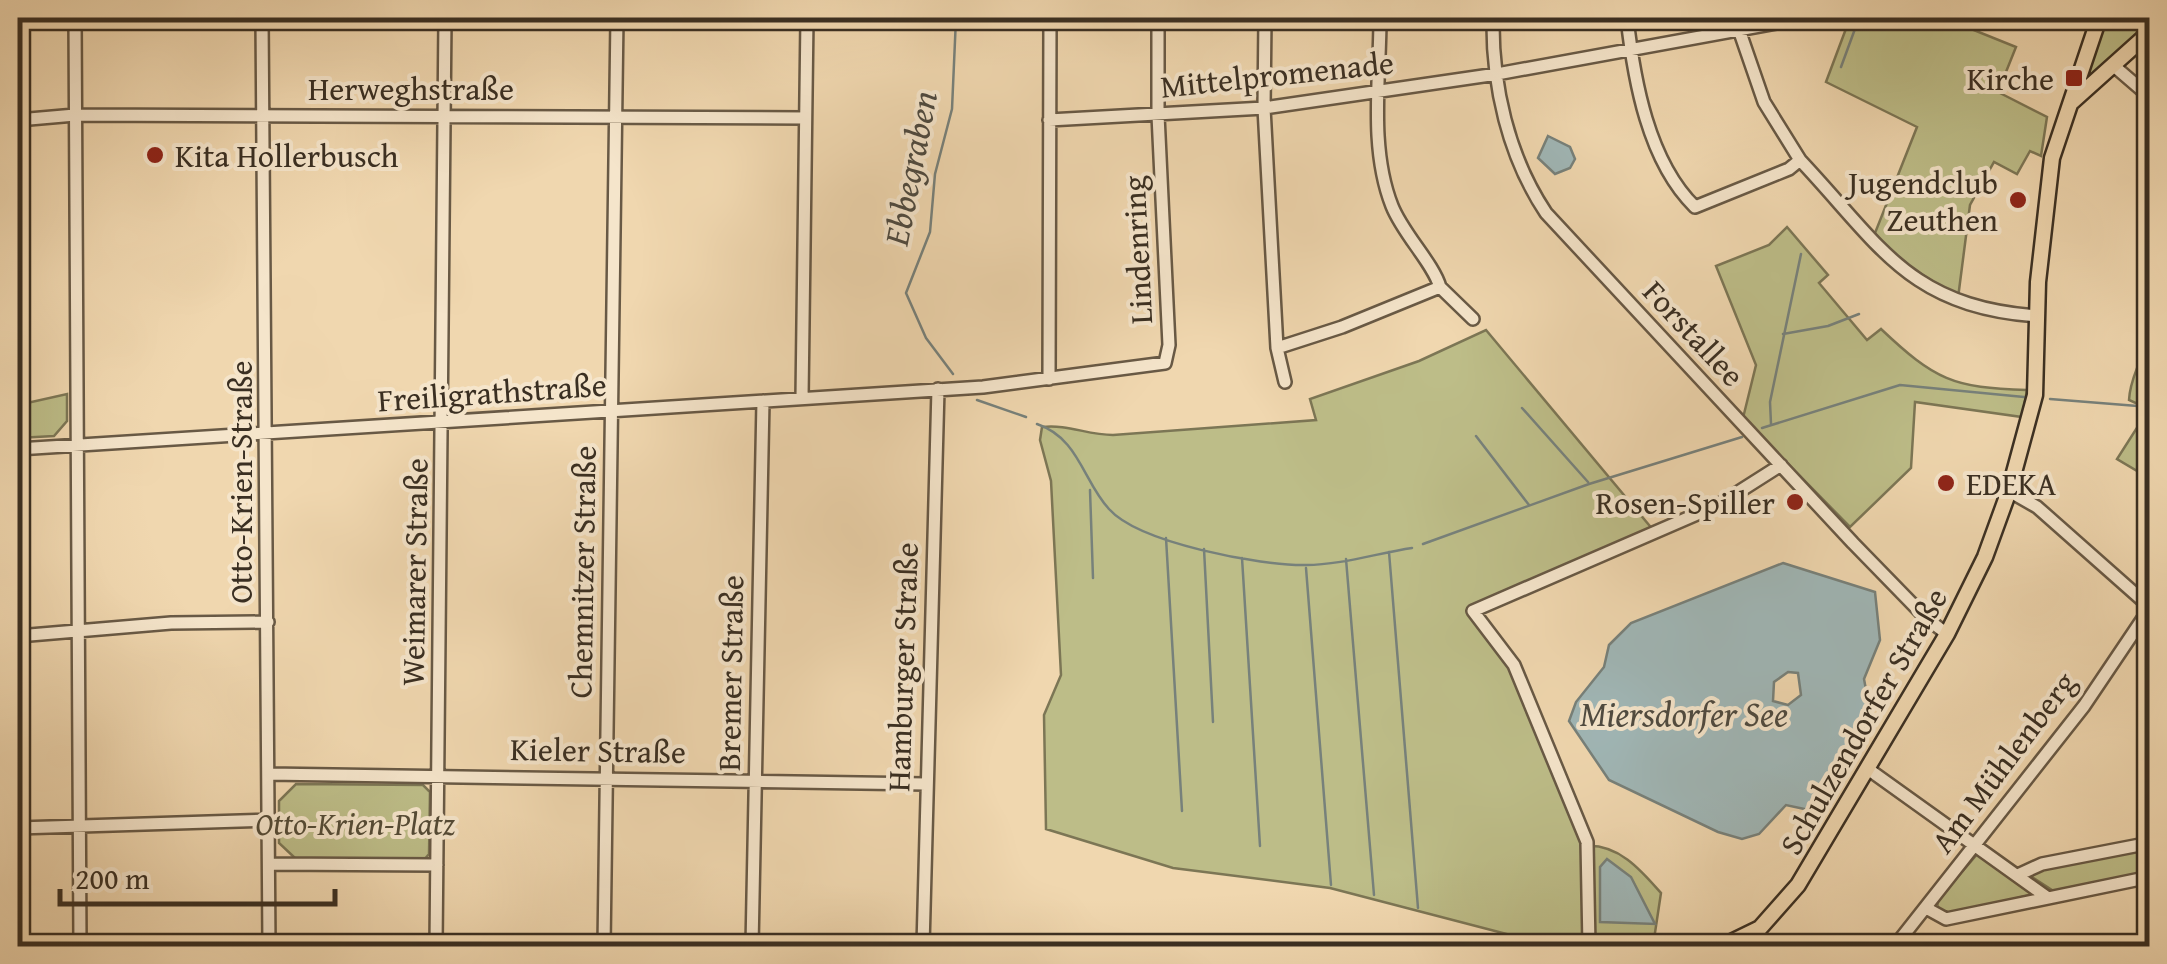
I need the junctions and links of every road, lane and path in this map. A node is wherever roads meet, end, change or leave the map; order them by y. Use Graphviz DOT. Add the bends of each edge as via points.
graph roads {
  1 [pos="74,18"];
  2 [pos="262,18"];
  3 [pos="446,18"];
  4 [pos="617,18"];
  5 [pos="807,18"];
  6 [pos="1050,18"];
  7 [pos="1158,18"];
  8 [pos="1265,18"];
  9 [pos="1380,18"];
  10 [pos="1493,18"];
  11 [pos="1627,18"];
  12 [pos="1804,18"];
  13 [pos="2099,18"];
  14 [pos="1735,24"];
  15 [pos="2150,32"];
  16 [pos="2137,46"];
  17 [pos="1630,50"];
  18 [pos="2150,56"];
  19 [pos="2114,66"];
  20 [pos="1497,74"];
  21 [pos="1380,92"];
  22 [pos="2150,98"];
  23 [pos="2072,102"];
  24 [pos="1264,108"];
  25 [pos="74,115"];
  26 [pos="263,115"];
  27 [pos="443,115"];
  28 [pos="1158,115"];
  29 [pos="616,116"];
  30 [pos="805,118"];
  31 [pos="18,120"];
  32 [pos="1050,120"];
  33 [pos="1800,160"];
  34 [pos="1440,286"];
  35 [pos="2036,316"];
  36 [pos="1473,319"];
  37 [pos="1277,348"];
  38 [pos="1049,378"];
  39 [pos="1285,382"];
  40 [pos="970,387"];
  41 [pos="938,389"];
  42 [pos="802,398"];
  43 [pos="763,401"];
  44 [pos="611,412"];
  45 [pos="443,422"];
  46 [pos="268,434"];
  47 [pos="78,445"];
  48 [pos="18,449"];
  49 [pos="1781,465"];
  50 [pos="2009,491"];
  51 [pos="2150,608"];
  52 [pos="268,622"];
  53 [pos="78,631"];
  54 [pos="1948,634"];
  55 [pos="18,636"];
  56 [pos="1868,769"];
  57 [pos="268,774"];
  58 [pos="439,775"];
  59 [pos="607,777"];
  60 [pos="756,781"];
  61 [pos="926,784"];
  62 [pos="269,820"];
  63 [pos="79,824"];
  64 [pos="18,828"];
  65 [pos="2150,843"];
  66 [pos="1976,844"];
  67 [pos="269,864"];
  68 [pos="437,865"];
  69 [pos="2020,874"];
  70 [pos="2150,877"];
  71 [pos="2048,898"];
  72 [pos="1926,908"];
  73 [pos="80,946"];
  74 [pos="269,946"];
  75 [pos="436,946"];
  76 [pos="604,946"];
  77 [pos="752,946"];
  78 [pos="922,946"];
  79 [pos="1590,946"];
  80 [pos="1723,946"];
  81 [pos="1895,946"];
  1 -- 25 [label="street"];
  2 -- 26 [label="street, Otto-Krien-Straße"];
  3 -- 27 [label="street, Weimarer Straße"];
  4 -- 29 [label="street, Chemnitzer Straße"];
  5 -- 30 [label="street"];
  6 -- 32 [label="street"];
  7 -- 28 [label="street, Lindenring"];
  8 -- 24 [label="street"];
  9 -- 21 [label="street"];
  10 -- 20 [label="street, Forstallee"];
  11 -- 17 [label="street"];
  12 -- 14 [label="street, Mittelpromenade"];
  13 -- 23 [label="main road, Schulzendorfer Straße"];
  14 -- 17 [label="street, Mittelpromenade"];
  14 -- 33 [label="street" via="1764,102"];
  15 -- 16 [label="main road"];
  16 -- 18 [label="street"];
  16 -- 19 [label="main road"];
  17 -- 20 [label="street, Mittelpromenade"];
  17 -- 33 [label="street" via="1658,148 1695,207"];
  19 -- 22 [label="street"];
  19 -- 23 [label="main road"];
  20 -- 21 [label="street, Mittelpromenade"];
  20 -- 49 [label="street, Forstallee" via="1514,153 1546,213"];
  21 -- 24 [label="street, Mittelpromenade"];
  21 -- 34 [label="street" via="1389,198"];
  23 -- 35 [label="main road, Schulzendorfer Straße" via="2052,158"];
  24 -- 28 [label="street, Mittelpromenade"];
  24 -- 37 [label="street"];
  25 -- 26 [label="street, Herweghstraße"];
  25 -- 31 [label="street, Herweghstraße"];
  25 -- 47 [label="street"];
  26 -- 27 [label="street, Herweghstraße"];
  26 -- 46 [label="street, Otto-Krien-Straße"];
  27 -- 29 [label="street, Herweghstraße"];
  27 -- 45 [label="street, Weimarer Straße"];
  28 -- 32 [label="street, Mittelpromenade"];
  28 -- 38 [label="street, Lindenring" via="1165,364"];
  29 -- 30 [label="street, Herweghstraße"];
  29 -- 44 [label="street, Chemnitzer Straße"];
  30 -- 42 [label="street"];
  32 -- 38 [label="street"];
  33 -- 35 [label="street" via="1909,276 1972,308"];
  34 -- 36 [label="street"];
  34 -- 37 [label="street"];
  35 -- 50 [label="main road, Schulzendorfer Straße" via="2037,384"];
  37 -- 39 [label="street"];
  38 -- 40 [label="street, Lindenring"];
  40 -- 41 [label="street, Freiligrathstraße"];
  41 -- 42 [label="street, Freiligrathstraße"];
  41 -- 61 [label="street, Hamburger Straße"];
  42 -- 43 [label="street, Freiligrathstraße"];
  43 -- 44 [label="street, Freiligrathstraße"];
  43 -- 60 [label="street, Bremer Straße"];
  44 -- 45 [label="street, Freiligrathstraße"];
  44 -- 59 [label="street, Chemnitzer Straße"];
  45 -- 46 [label="street, Freiligrathstraße"];
  45 -- 58 [label="street, Weimarer Straße"];
  46 -- 47 [label="street, Freiligrathstraße"];
  46 -- 52 [label="street, Otto-Krien-Straße"];
  47 -- 48 [label="street, Freiligrathstraße"];
  47 -- 53 [label="street"];
  49 -- 54 [label="street, Forstallee"];
  49 -- 79 [label="street" via="1718,505 1473,612 1514,666 1588,842"];
  50 -- 51 [label="street" via="2037,507"];
  50 -- 54 [label="main road, Schulzendorfer Straße"];
  51 -- 66 [label="street, Am Mühlenberg" via="2084,706"];
  52 -- 53 [label="street"];
  52 -- 57 [label="street, Otto-Krien-Straße"];
  53 -- 55 [label="street"];
  53 -- 63 [label="street"];
  54 -- 56 [label="main road, Schulzendorfer Straße"];
  56 -- 66 [label="street"];
  56 -- 80 [label="main road, Schulzendorfer Straße" via="1786,901 1760,928"];
  57 -- 58 [label="street, Kieler Straße"];
  57 -- 62 [label="street, Otto-Krien-Straße"];
  58 -- 59 [label="street, Kieler Straße"];
  58 -- 68 [label="street, Weimarer Straße"];
  59 -- 60 [label="street, Kieler Straße"];
  59 -- 76 [label="street, Chemnitzer Straße"];
  60 -- 61 [label="street, Kieler Straße"];
  60 -- 77 [label="street, Bremer Straße"];
  61 -- 78 [label="street, Hamburger Straße"];
  62 -- 63 [label="street"];
  62 -- 67 [label="street, Otto-Krien-Straße"];
  63 -- 64 [label="street"];
  63 -- 73 [label="street"];
  65 -- 69 [label="street"];
  66 -- 69 [label="street"];
  66 -- 72 [label="street, Am Mühlenberg"];
  67 -- 68 [label="street"];
  67 -- 74 [label="street, Otto-Krien-Straße"];
  68 -- 75 [label="street, Weimarer Straße"];
  69 -- 71 [label="street"];
  70 -- 71 [label="street"];
  71 -- 72 [label="street" via="1946,919"];
  72 -- 81 [label="street, Am Mühlenberg"];
}
